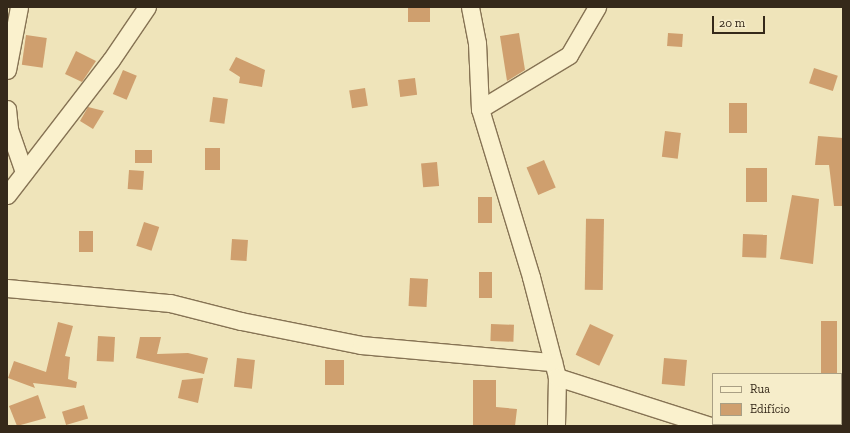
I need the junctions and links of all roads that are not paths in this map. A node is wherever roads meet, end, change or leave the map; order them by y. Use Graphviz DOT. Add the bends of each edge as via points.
graph roads {
  1 [pos="19,7"];
  2 [pos="147,7"];
  3 [pos="470,7"];
  4 [pos="597,7"];
  5 [pos="7,70"];
  6 [pos="480,109"];
  7 [pos="7,110"];
  8 [pos="24,172"];
  9 [pos="7,195"];
  10 [pos="7,288"];
  11 [pos="555,369"];
  12 [pos="556,426"];
  13 [pos="711,426"];
  1 -- 5 [label="street"];
  2 -- 8 [label="street" via="111,60"];
  3 -- 6 [label="street" via="477,43"];
  4 -- 6 [label="street" via="569,55"];
  6 -- 11 [label="street" via="531,277"];
  7 -- 8 [label="street" via="9,129"];
  8 -- 9 [label="street"];
  10 -- 11 [label="street" via="170,303 361,345"];
  11 -- 12 [label="street"];
  11 -- 13 [label="street"];
}
